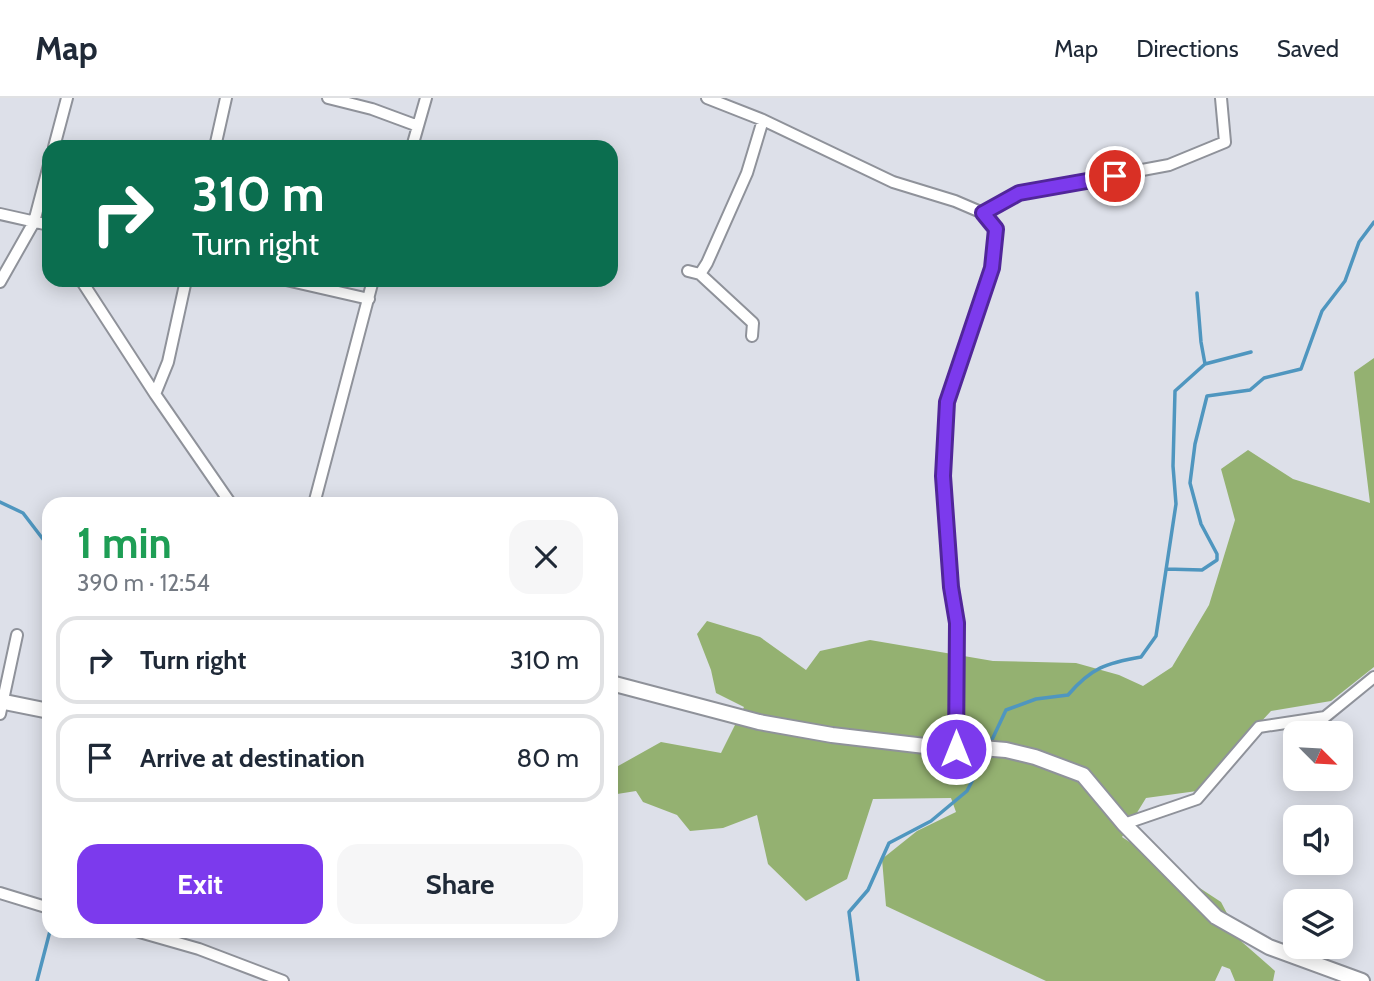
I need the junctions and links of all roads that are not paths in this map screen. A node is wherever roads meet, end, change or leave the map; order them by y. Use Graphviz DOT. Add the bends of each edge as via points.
graph roads {
  1 [pos="66,98"];
  2 [pos="226,98"];
  3 [pos="328,98"];
  4 [pos="426,98"];
  5 [pos="707,98"];
  6 [pos="1221,98"];
  7 [pos="763,120"];
  8 [pos="418,126"];
  9 [pos="56,140"];
  10 [pos="217,140"];
  11 [pos="414,140"];
  12 [pos="42,192"];
  13 [pos="983,213"];
  14 [pos="0,214"];
  15 [pos="34,222"];
  16 [pos="42,224"];
  17 [pos="42,229"];
  18 [pos="688,271"];
  19 [pos="700,274"];
  20 [pos="0,282"];
  21 [pos="86,287"];
  22 [pos="184,287"];
  23 [pos="317,287"];
  24 [pos="372,287"];
  25 [pos="369,299"];
  26 [pos="752,336"];
  27 [pos="155,394"];
  28 [pos="226,497"];
  29 [pos="316,497"];
  30 [pos="17,635"];
  31 [pos="1374,677"];
  32 [pos="618,685"];
  33 [pos="1,705"];
  34 [pos="42,710"];
  35 [pos="963,748"];
  36 [pos="1124,824"];
  37 [pos="0,893"];
  38 [pos="42,906"];
  39 [pos="156,938"];
  40 [pos="284,981"];
  41 [pos="1362,981"];
  1 -- 9 [label="street"];
  2 -- 10 [label="street"];
  3 -- 8 [label="street"];
  4 -- 8 [label="street"];
  5 -- 7 [label="street"];
  6 -- 13 [label="street" via="1225,142 1169,166 1019,193"];
  7 -- 13 [label="street" via="893,183"];
  7 -- 19 [label="street" via="747,173"];
  8 -- 11 [label="street"];
  12 -- 15 [label="street"];
  13 -- 35 [label="street" via="996,229 992,268 947,402 943,476"];
  14 -- 15 [label="street"];
  15 -- 16 [label="street"];
  15 -- 17 [label="street"];
  15 -- 20 [label="street"];
  18 -- 19 [label="street"];
  19 -- 26 [label="street" via="753,323"];
  21 -- 27 [label="street"];
  22 -- 27 [label="street" via="168,362"];
  23 -- 25 [label="street"];
  24 -- 25 [label="street"];
  25 -- 29 [label="street"];
  27 -- 28 [label="street"];
  30 -- 33 [label="street"];
  31 -- 36 [label="street" via="1325,717 1259,727 1197,799"];
  32 -- 35 [label="street" via="759,722 832,735"];
  33 -- 34 [label="street"];
  35 -- 36 [label="street" via="1006,750 1083,775"];
  36 -- 41 [label="street" via="1216,917 1269,947"];
  37 -- 38 [label="street"];
  39 -- 40 [label="street" via="177,941"];
}
